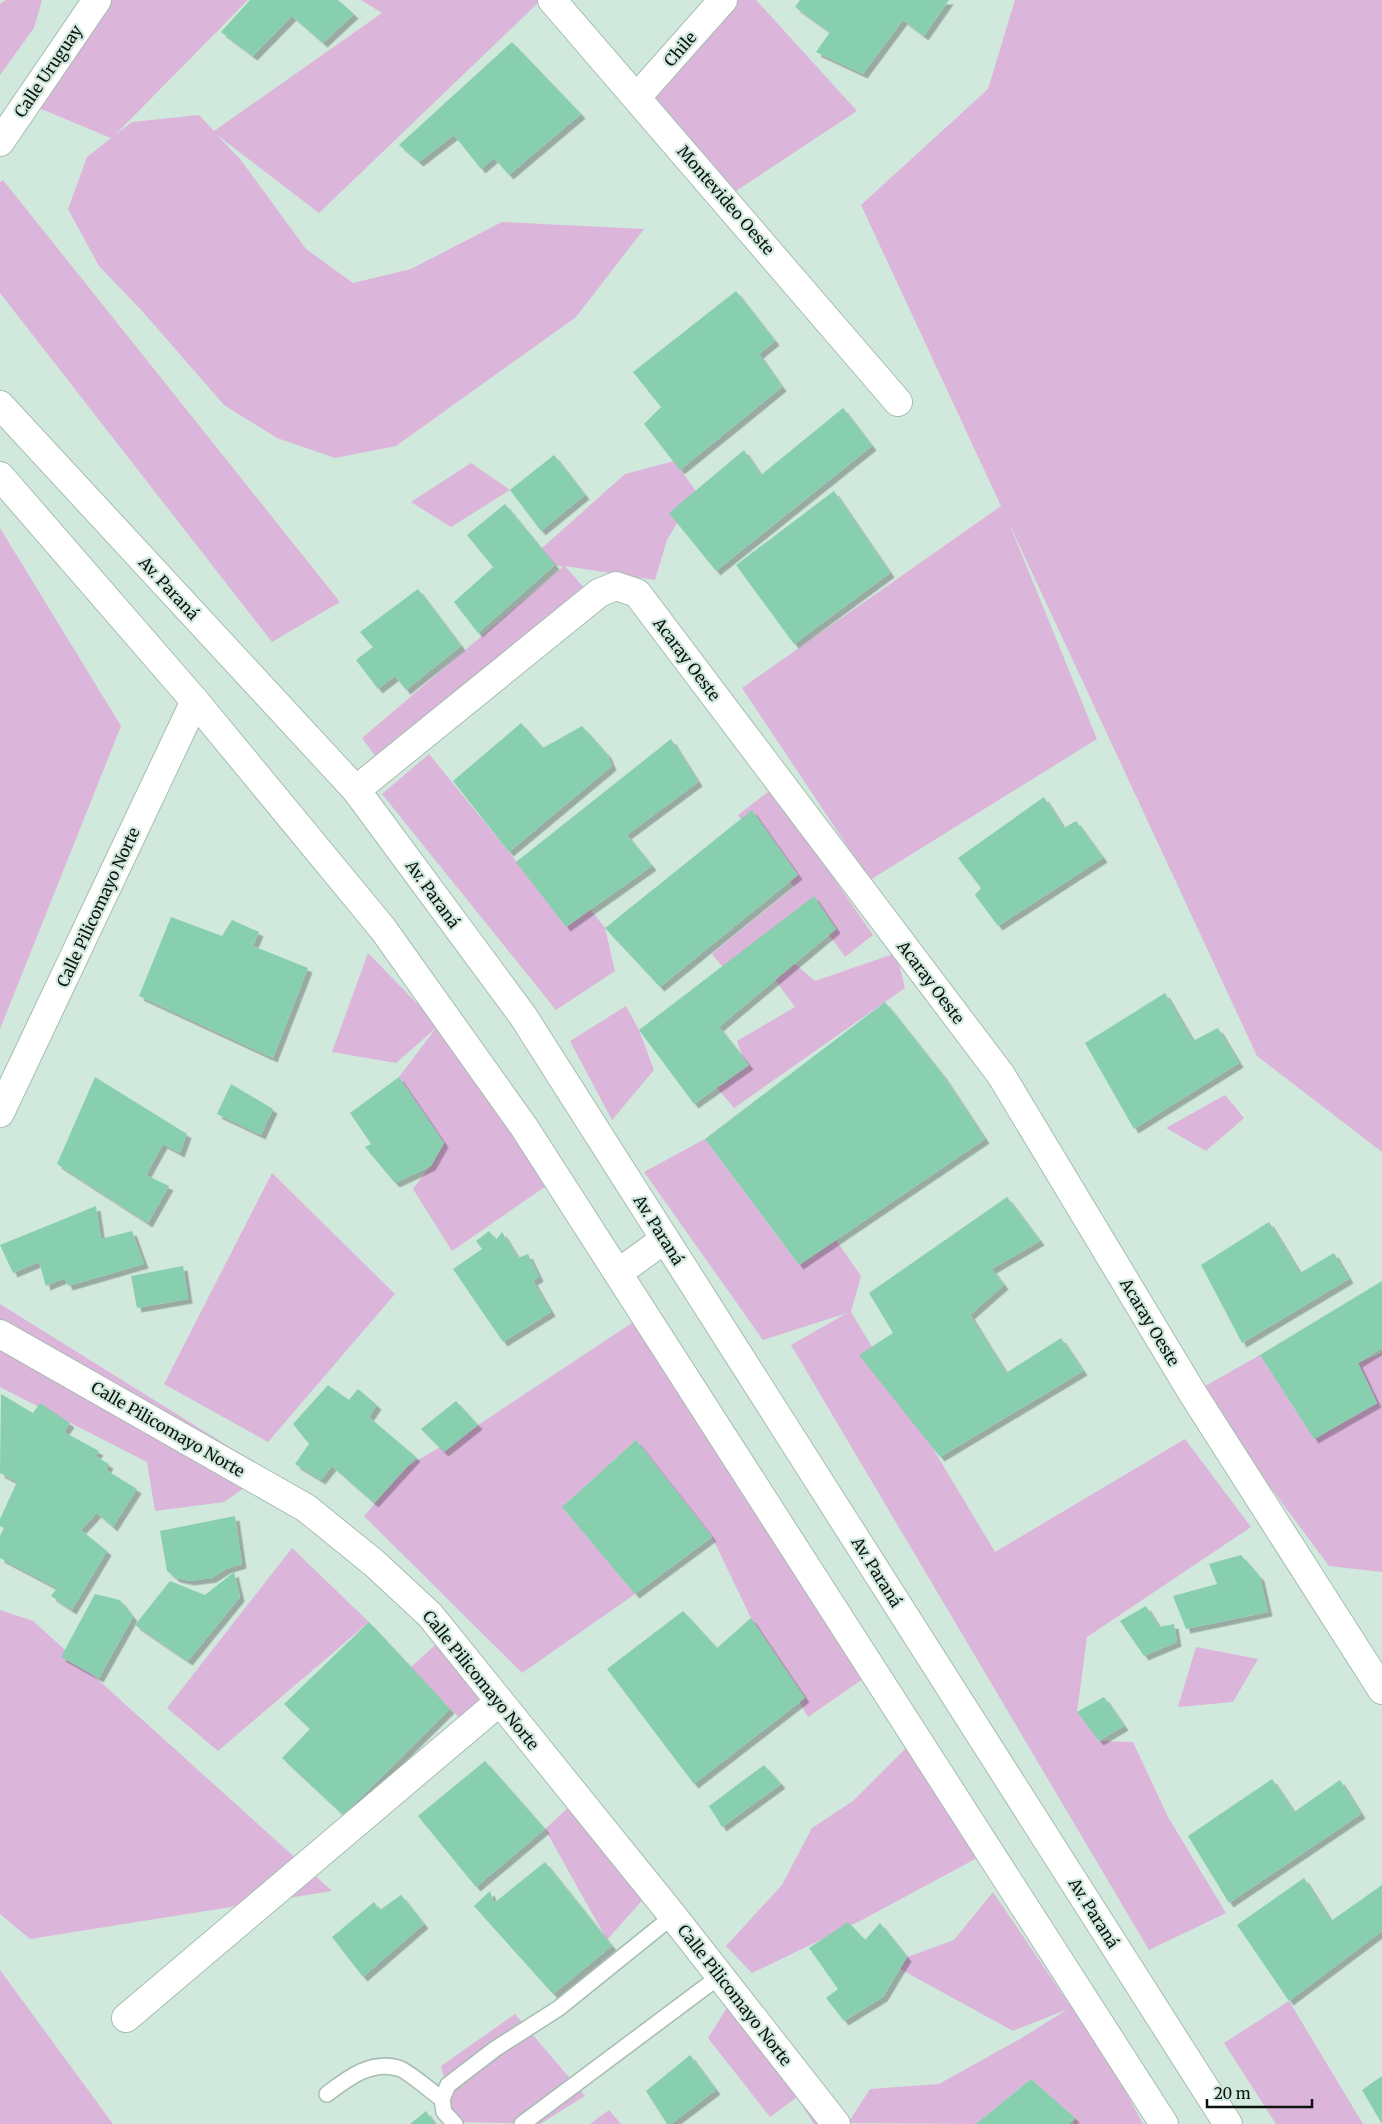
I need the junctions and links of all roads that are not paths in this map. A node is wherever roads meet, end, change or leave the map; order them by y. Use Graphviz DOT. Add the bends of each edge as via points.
graph roads {
  1 [pos="97,0"];
  2 [pos="552,0"];
  3 [pos="723,0"];
  4 [pos="637,98"];
  5 [pos="0,142"];
  6 [pos="898,402"];
  7 [pos="0,405"];
  8 [pos="0,476"];
  9 [pos="195,701"];
  10 [pos="356,790"];
  11 [pos="0,1113"];
  12 [pos="665,1239"];
  13 [pos="618,1273"];
  14 [pos="0,1334"];
  15 [pos="1382,1690"];
  16 [pos="499,1702"];
  17 [pos="673,1916"];
  18 [pos="720,1976"];
  19 [pos="126,2018"];
  20 [pos="327,2094"];
  21 [pos="442,2099"];
  22 [pos="455,2124"];
  23 [pos="522,2124"];
  24 [pos="836,2124"];
  25 [pos="1164,2124"];
  26 [pos="1228,2124"];
  1 -- 5 [label="street, Calle Uruguay"];
  2 -- 4 [label="street, Montevideo Oeste"];
  3 -- 4 [label="street, Chile"];
  4 -- 6 [label="street, Montevideo Oeste"];
  7 -- 10 [label="street, Av. Paraná"];
  8 -- 9 [label="street"];
  9 -- 11 [label="street, Calle Pilicomayo Norte"];
  9 -- 13 [label="street" via="383,929 524,1126"];
  10 -- 12 [label="street, Av. Paraná" via="523,1016"];
  10 -- 15 [label="street, Acaray Oeste" via="599,593 616,586 637,593 1001,1075 1193,1394"];
  12 -- 13 [label="street"];
  12 -- 26 [label="street, Av. Paraná"];
  13 -- 25 [label="street"];
  14 -- 16 [label="street, Calle Pilicomayo Norte" via="306,1508 430,1615"];
  16 -- 17 [label="street, Calle Pilicomayo Norte"];
  16 -- 19 [label="street"];
  17 -- 18 [label="street, Calle Pilicomayo Norte"];
  17 -- 21 [label="lane" via="559,2008 495,2049 448,2085"];
  18 -- 23 [label="lane"];
  18 -- 24 [label="street, Calle Pilicomayo Norte"];
  20 -- 21 [label="lane" via="355,2073 374,2068 398,2068"];
  21 -- 22 [label="lane" via="444,2112"];
}
